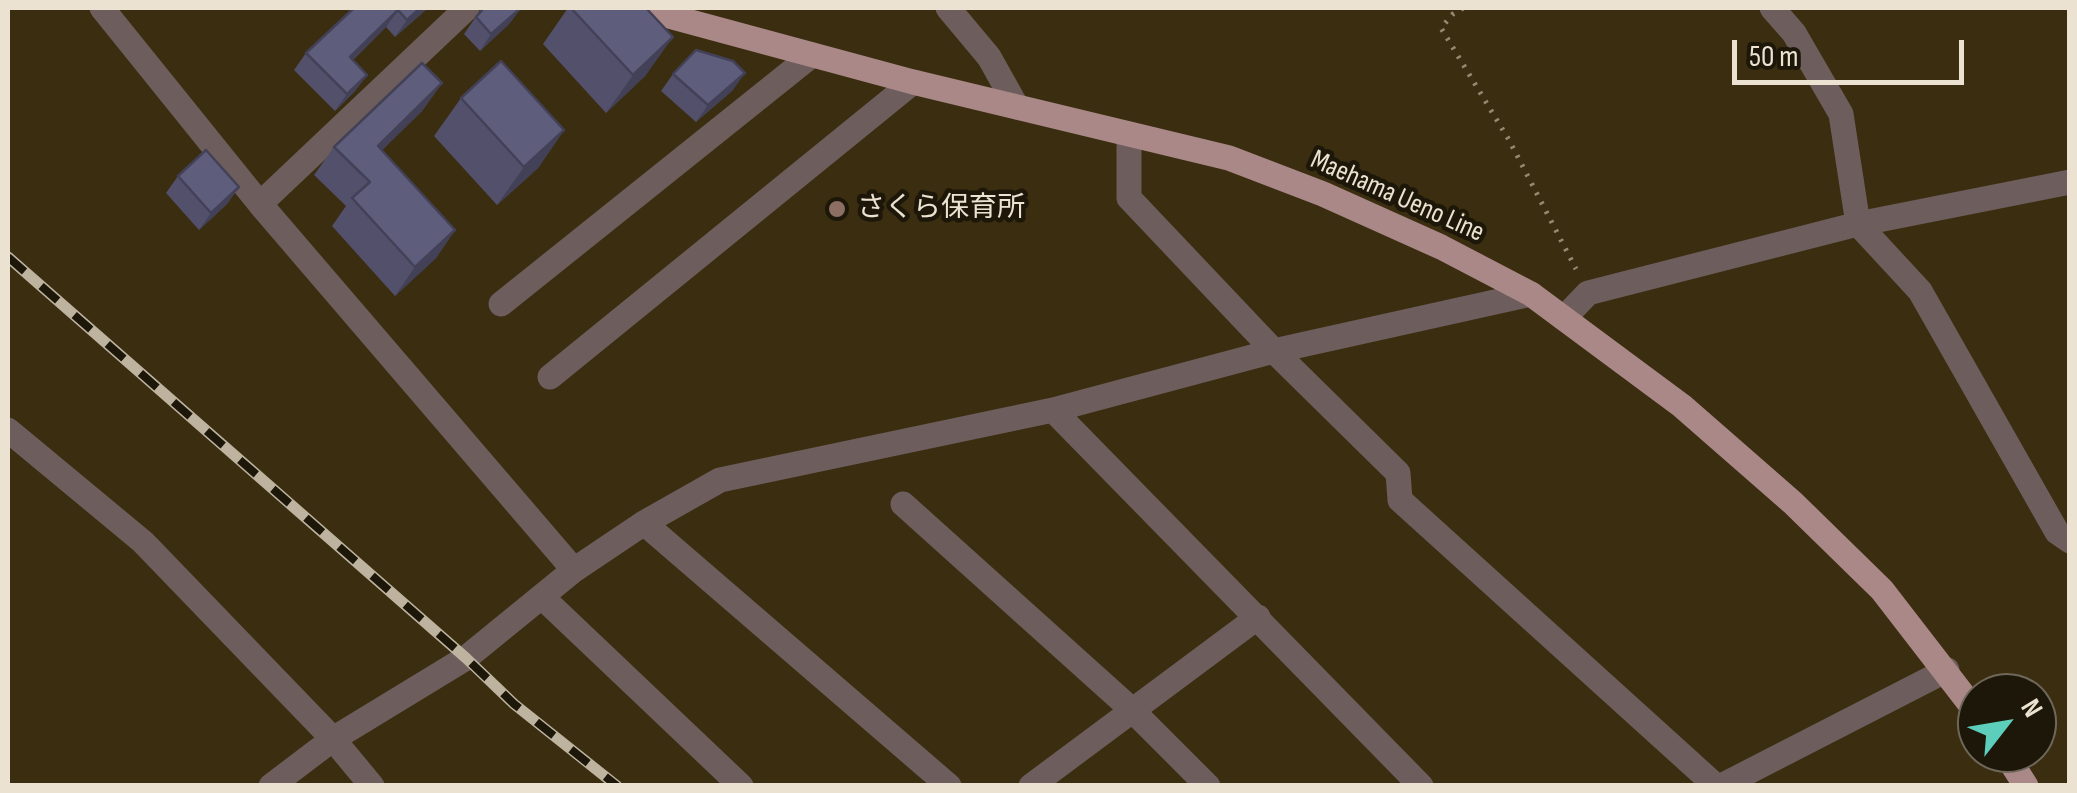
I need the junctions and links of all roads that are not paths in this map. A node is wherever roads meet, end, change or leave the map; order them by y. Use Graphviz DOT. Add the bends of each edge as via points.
graph roads {
  1 [pos="102,8"];
  2 [pos="466,8"];
  3 [pos="642,8"];
  4 [pos="1772,8"];
  5 [pos="961,12"];
  6 [pos="812,55"];
  7 [pos="913,82"];
  8 [pos="1017,107"];
  9 [pos="1129,134"];
  10 [pos="2070,182"];
  11 [pos="260,204"];
  12 [pos="1858,224"];
  13 [pos="1531,294"];
  14 [pos="501,304"];
  15 [pos="1564,318"];
  16 [pos="1274,351"];
  17 [pos="550,377"];
  18 [pos="1053,410"];
  19 [pos="8,430"];
  20 [pos="903,504"];
  21 [pos="644,523"];
  22 [pos="2070,541"];
  23 [pos="574,570"];
  24 [pos="543,598"];
  25 [pos="1258,616"];
  26 [pos="1947,670"];
  27 [pos="1957,684"];
  28 [pos="1131,708"];
  29 [pos="333,739"];
  30 [pos="271,786"];
  31 [pos="372,786"];
  32 [pos="742,786"];
  33 [pos="948,786"];
  34 [pos="1032,786"];
  35 [pos="1208,786"];
  36 [pos="1420,786"];
  37 [pos="1718,786"];
  1 -- 11 [label="street"];
  2 -- 11 [label="street"];
  3 -- 6 [label="main road, Maehama Ueno Line"];
  4 -- 12 [label="street" via="1841,114"];
  5 -- 8 [label="street"];
  6 -- 7 [label="main road, Maehama Ueno Line"];
  6 -- 14 [label="street"];
  7 -- 8 [label="main road, Maehama Ueno Line"];
  7 -- 17 [label="street"];
  8 -- 9 [label="main road, Maehama Ueno Line"];
  9 -- 13 [label="main road, Maehama Ueno Line" via="1229,158 1323,194"];
  9 -- 16 [label="street" via="1129,198"];
  10 -- 12 [label="street"];
  11 -- 23 [label="street"];
  12 -- 15 [label="street" via="1588,294"];
  12 -- 22 [label="street" via="1920,291 2057,532"];
  13 -- 15 [label="main road, Maehama Ueno Line"];
  13 -- 16 [label="street"];
  15 -- 26 [label="main road, Maehama Ueno Line" via="1682,406 1793,503 1882,590"];
  16 -- 18 [label="street"];
  16 -- 37 [label="street" via="1398,474 1400,500"];
  18 -- 21 [label="street" via="720,480"];
  18 -- 25 [label="street"];
  19 -- 29 [label="street" via="143,542"];
  20 -- 28 [label="street"];
  21 -- 23 [label="street"];
  21 -- 33 [label="street"];
  23 -- 24 [label="street"];
  24 -- 29 [label="street" via="466,658"];
  24 -- 32 [label="street"];
  25 -- 28 [label="street"];
  25 -- 36 [label="street"];
  26 -- 27 [label="main road, Maehama Ueno Line"];
  26 -- 37 [label="street"];
  28 -- 34 [label="street"];
  28 -- 35 [label="street"];
  29 -- 30 [label="street"];
  29 -- 31 [label="street"];
}
